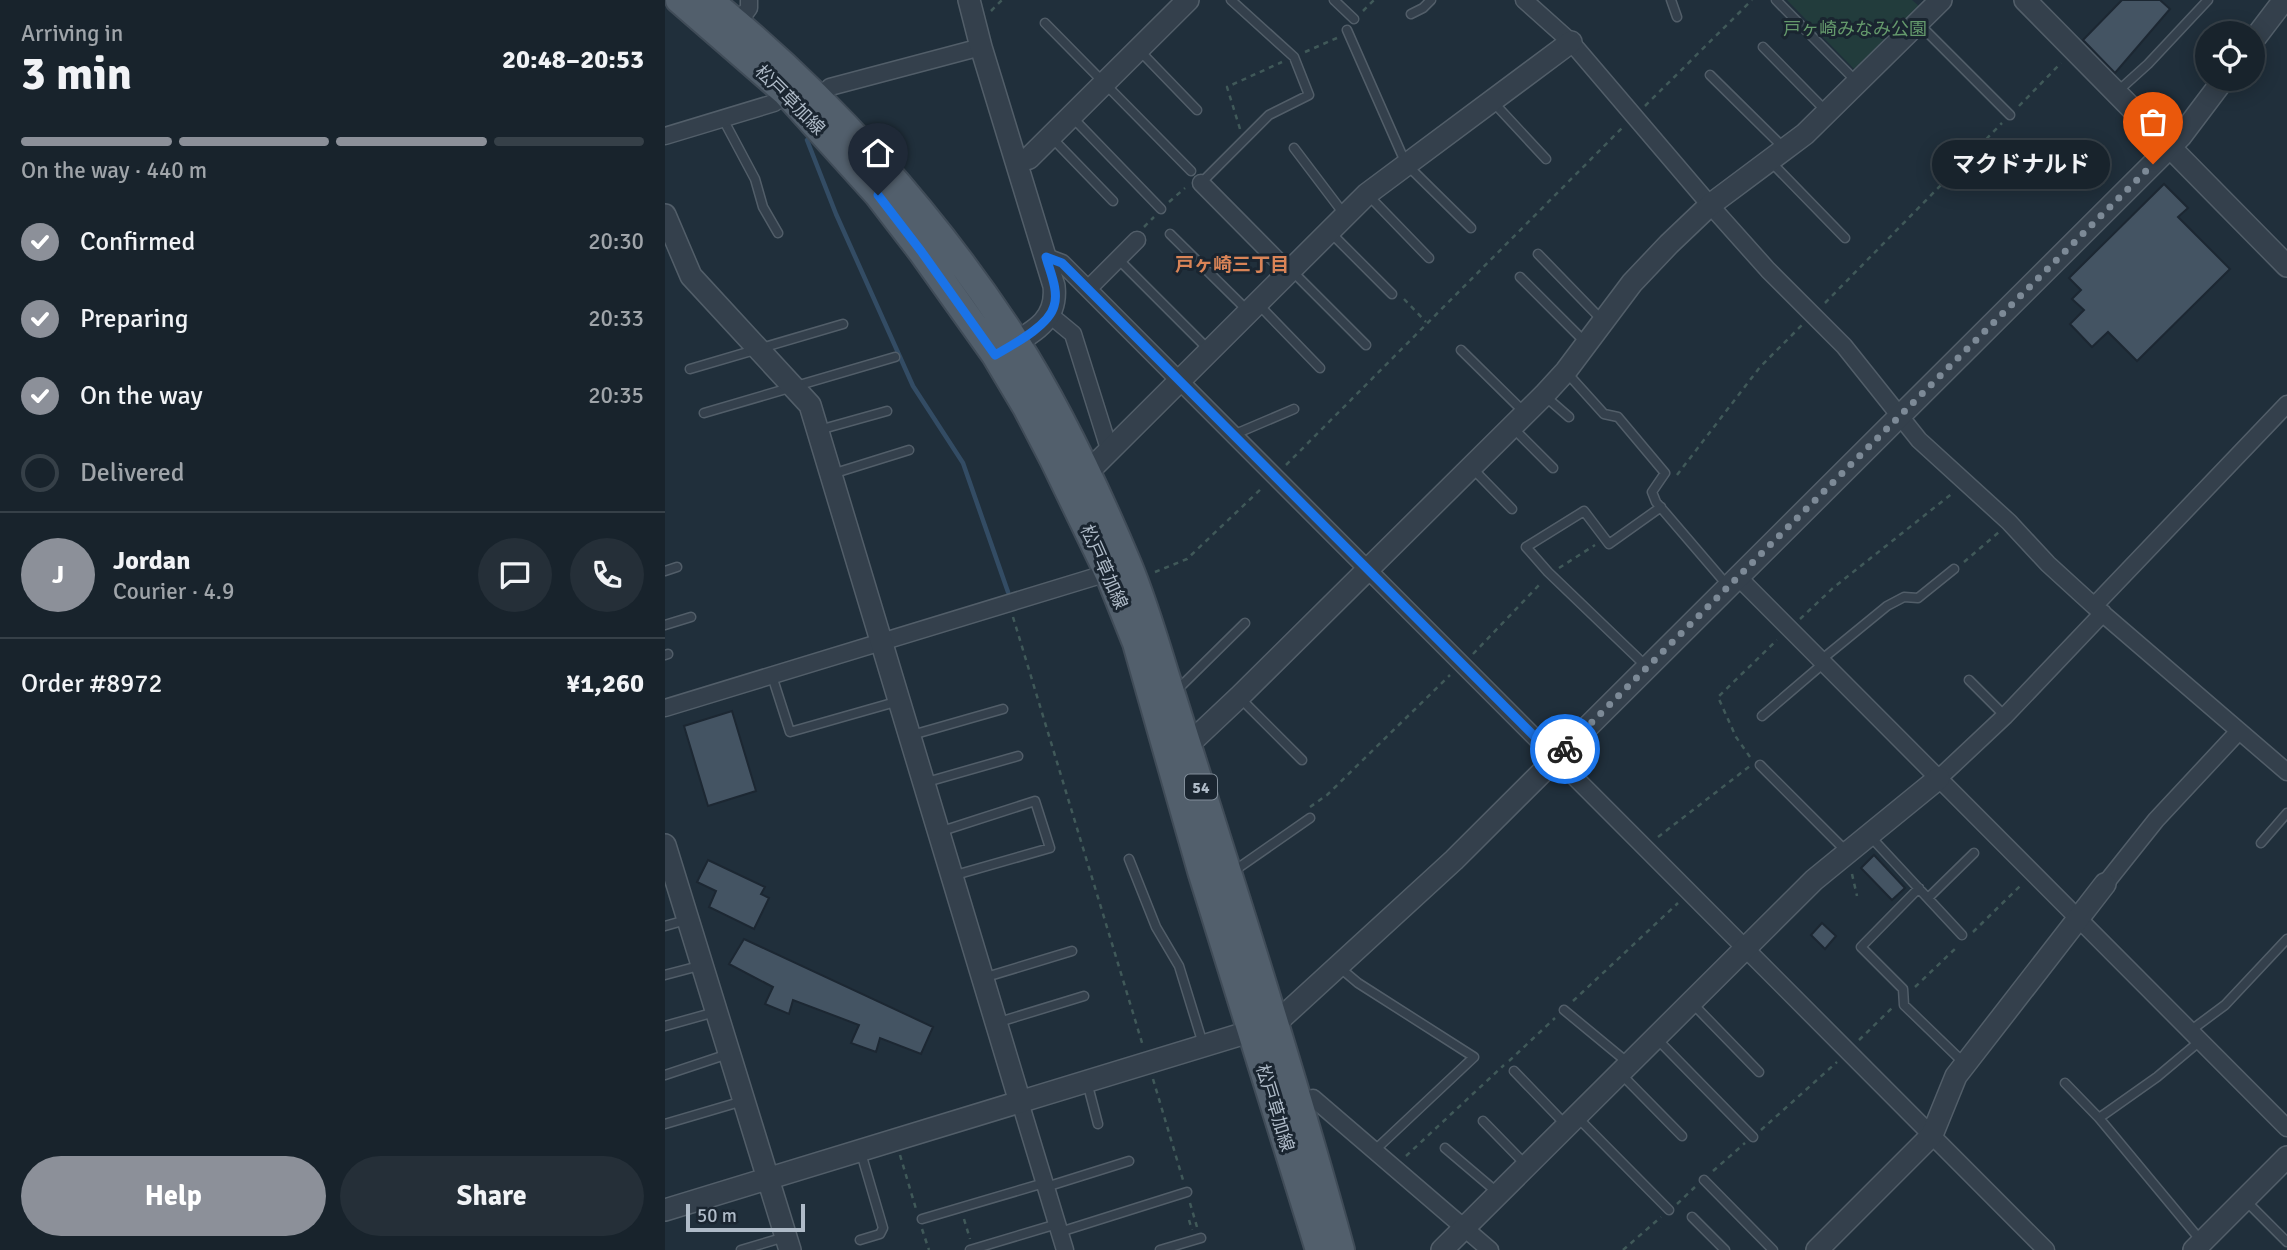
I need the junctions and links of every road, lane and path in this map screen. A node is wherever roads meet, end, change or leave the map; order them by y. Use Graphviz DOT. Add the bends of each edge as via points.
graph roads {
  1 [pos="679,0"];
  2 [pos="709,0"];
  3 [pos="969,0"];
  4 [pos="1002,0"];
  5 [pos="1188,0"];
  6 [pos="1231,0"];
  7 [pos="1334,0"];
  8 [pos="1374,0"];
  9 [pos="1431,0"];
  10 [pos="1524,0"];
  11 [pos="1671,0"];
  12 [pos="1752,0"];
  13 [pos="1776,0"];
  14 [pos="1941,0"];
  15 [pos="2025,0"];
  16 [pos="2208,0"];
  17 [pos="2284,0"];
  18 [pos="743,11"];
  19 [pos="1411,14"];
  20 [pos="986,16"];
  21 [pos="1677,17"];
  22 [pos="1354,19"];
  23 [pos="1918,22"];
  24 [pos="1045,23"];
  25 [pos="2265,25"];
  26 [pos="1346,30"];
  27 [pos="1571,42"];
  28 [pos="981,47"];
  29 [pos="1763,47"];
  30 [pos="1139,49"];
  31 [pos="1294,57"];
  32 [pos="1710,75"];
  33 [pos="1857,82"];
  34 [pos="1104,83"];
  35 [pos="2215,91"];
  36 [pos="786,93"];
  37 [pos="2115,93"];
  38 [pos="818,99"];
  39 [pos="1492,101"];
  40 [pos="1197,110"];
  41 [pos="1828,112"];
  42 [pos="2010,115"];
  43 [pos="1072,116"];
  44 [pos="1634,117"];
  45 [pos="723,119"];
  46 [pos="1242,133"];
  47 [pos="665,136"];
  48 [pos="1051,137"];
  49 [pos="2169,147"];
  50 [pos="1294,148"];
  51 [pos="1778,155"];
  52 [pos="1546,159"];
  53 [pos="1017,162"];
  54 [pos="1406,164"];
  55 [pos="1196,177"];
  56 [pos="1367,194"];
  57 [pos="1113,201"];
  58 [pos="1710,205"];
  59 [pos="1161,209"];
  60 [pos="665,215"];
  61 [pos="1346,216"];
  62 [pos="1471,228"];
  63 [pos="1330,232"];
  64 [pos="778,233"];
  65 [pos="1170,233"];
  66 [pos="1845,238"];
  67 [pos="1137,240"];
  68 [pos="1538,254"];
  69 [pos="1046,257"];
  70 [pos="1118,258"];
  71 [pos="1429,258"];
  72 [pos="2286,261"];
  73 [pos="1290,271"];
  74 [pos="1520,277"];
  75 [pos="1088,289"];
  76 [pos="1392,294"];
  77 [pos="1254,308"];
  78 [pos="1051,315"];
  79 [pos="1603,321"];
  80 [pos="1427,323"];
  81 [pos="843,324"];
  82 [pos="1586,343"];
  83 [pos="1366,345"];
  84 [pos="758,348"];
  85 [pos="1005,349"];
  86 [pos="1461,350"];
  87 [pos="1210,351"];
  88 [pos="895,357"];
  89 [pos="1320,368"];
  90 [pos="689,369"];
  91 [pos="1566,371"];
  92 [pos="1180,381"];
  93 [pos="794,388"];
  94 [pos="1544,395"];
  95 [pos="2287,404"];
  96 [pos="1294,410"];
  97 [pos="887,411"];
  98 [pos="704,413"];
  99 [pos="1569,417"];
  100 [pos="1899,417"];
  101 [pos="1518,420"];
  102 [pos="819,430"];
  103 [pos="1233,435"];
  104 [pos="909,450"];
  105 [pos="1110,452"];
  106 [pos="1471,467"];
  107 [pos="1553,468"];
  108 [pos="1087,472"];
  109 [pos="832,474"];
  110 [pos="1274,477"];
  111 [pos="1966,483"];
  112 [pos="1661,508"];
  113 [pos="1512,509"];
  114 [pos="2009,522"];
  115 [pos="677,567"];
  116 [pos="1954,569"];
  117 [pos="1367,570"];
  118 [pos="665,571"];
  119 [pos="1129,571"];
  120 [pos="1733,581"];
  121 [pos="2098,609"];
  122 [pos="1011,612"];
  123 [pos="691,617"];
  124 [pos="1245,623"];
  125 [pos="665,625"];
  126 [pos="1790,629"];
  127 [pos="881,643"];
  128 [pos="1823,662"];
  129 [pos="1647,667"];
  130 [pos="772,676"];
  131 [pos="1969,680"];
  132 [pos="1172,695"];
  133 [pos="1240,697"];
  134 [pos="899,701"];
  135 [pos="665,708"];
  136 [pos="1003,709"];
  137 [pos="1762,716"];
  138 [pos="2005,716"];
  139 [pos="2239,731"];
  140 [pos="910,736"];
  141 [pos="1188,745"];
  142 [pos="1018,756"];
  143 [pos="1556,758"];
  144 [pos="1302,760"];
  145 [pos="1760,765"];
  146 [pos="2287,772"];
  147 [pos="1939,778"];
  148 [pos="924,783"];
  149 [pos="2287,813"];
  150 [pos="1310,818"];
  151 [pos="939,832"];
  152 [pos="1868,834"];
  153 [pos="2261,843"];
  154 [pos="665,845"];
  155 [pos="1644,847"];
  156 [pos="1847,852"];
  157 [pos="1974,853"];
  158 [pos="1129,859"];
  159 [pos="669,870"];
  160 [pos="1229,874"];
  161 [pos="1852,874"];
  162 [pos="2034,874"];
  163 [pos="952,876"];
  164 [pos="2105,884"];
  165 [pos="1919,888"];
  166 [pos="1857,896"];
  167 [pos="1928,898"];
  168 [pos="1683,899"];
  169 [pos="2078,918"];
  170 [pos="687,919"];
  171 [pos="665,926"];
  172 [pos="1964,938"];
  173 [pos="2287,939"];
  174 [pos="1745,948"];
  175 [pos="1072,951"];
  176 [pos="701,965"];
  177 [pos="1339,967"];
  178 [pos="665,975"];
  179 [pos="983,978"];
  180 [pos="1084,996"];
  181 [pos="1904,998"];
  182 [pos="1691,1002"];
  183 [pos="1564,1010"];
  184 [pos="715,1012"];
  185 [pos="996,1023"];
  186 [pos="665,1026"];
  187 [pos="1263,1028"];
  188 [pos="2195,1036"];
  189 [pos="1656,1038"];
  190 [pos="1204,1047"];
  191 [pos="1848,1051"];
  192 [pos="728,1054"];
  193 [pos="1149,1063"];
  194 [pos="1965,1064"];
  195 [pos="1625,1069"];
  196 [pos="1514,1071"];
  197 [pos="1759,1072"];
  198 [pos="665,1075"];
  199 [pos="1087,1082"];
  200 [pos="2065,1083"];
  201 [pos="743,1101"];
  202 [pos="1299,1101"];
  203 [pos="1020,1102"];
  204 [pos="2099,1118"];
  205 [pos="1483,1121"];
  206 [pos="1572,1121"];
  207 [pos="665,1124"];
  208 [pos="1098,1124"];
  209 [pos="2287,1128"];
  210 [pos="1932,1135"];
  211 [pos="1682,1136"];
  212 [pos="1753,1136"];
  213 [pos="1445,1148"];
  214 [pos="898,1149"];
  215 [pos="860,1150"];
  216 [pos="1375,1150"];
  217 [pos="2287,1157"];
  218 [pos="1129,1161"];
  219 [pos="1526,1165"];
  220 [pos="1394,1167"];
  221 [pos="768,1179"];
  222 [pos="1704,1180"];
  223 [pos="1045,1185"];
  224 [pos="1187,1192"];
  225 [pos="1498,1194"];
  226 [pos="2244,1199"];
  227 [pos="961,1208"];
  228 [pos="665,1210"];
  229 [pos="1669,1210"];
  230 [pos="1692,1217"];
  231 [pos="922,1219"];
  232 [pos="1464,1227"];
  233 [pos="1058,1228"];
  234 [pos="1201,1237"];
  235 [pos="860,1240"];
  236 [pos="2287,1242"];
  237 [pos="787,1243"];
  238 [pos="2198,1246"];
  239 [pos="741,1250"];
  240 [pos="929,1250"];
  241 [pos="972,1250"];
  242 [pos="1065,1250"];
  243 [pos="1160,1250"];
  244 [pos="1318,1250"];
  245 [pos="1341,1250"];
  246 [pos="1442,1250"];
  247 [pos="1490,1250"];
  248 [pos="1623,1250"];
  249 [pos="1725,1250"];
  250 [pos="1773,1250"];
  251 [pos="1817,1250"];
  252 [pos="2046,1250"];
  1 -- 36 [label="main road, 松戸草加線 / 54"];
  2 -- 18 [label="main road, 松戸草加線 / 54"];
  3 -- 28 [label="street"];
  4 -- 20 [label="path"];
  5 -- 30 [label="street"];
  6 -- 31 [label="lane"];
  7 -- 22 [label="lane"];
  8 -- 22 [label="path"];
  9 -- 19 [label="lane"];
  10 -- 27 [label="street"];
  11 -- 21 [label="lane"];
  12 -- 44 [label="path"];
  13 -- 33 [label="lane"];
  14 -- 23 [label="street"];
  15 -- 37 [label="street"];
  16 -- 37 [label="lane"];
  17 -- 25 [label="street"];
  18 -- 38 [label="main road, 松戸草加線 / 54"];
  23 -- 33 [label="street"];
  23 -- 42 [label="lane"];
  24 -- 34 [label="lane"];
  26 -- 31 [label="path" via="1335,40"];
  26 -- 54 [label="lane"];
  27 -- 39 [label="street"];
  27 -- 44 [label="street"];
  28 -- 38 [label="street" via="830,87"];
  28 -- 53 [label="street"];
  29 -- 41 [label="lane"];
  30 -- 34 [label="street"];
  30 -- 40 [label="lane"];
  31 -- 46 [label="path" via="1227,86"];
  31 -- 55 [label="lane" via="1309,95 1269,115"];
  32 -- 51 [label="lane"];
  33 -- 41 [label="street"];
  34 -- 43 [label="street"];
  34 -- 55 [label="lane"];
  35 -- 49 [label="street"];
  36 -- 45 [label="street" via="773,103"];
  36 -- 85 [label="main road, 松戸草加線 / 54" via="878,195"];
  37 -- 49 [label="street"];
  38 -- 85 [label="main road, 松戸草加線 / 54" via="939,234"];
  39 -- 52 [label="lane"];
  39 -- 54 [label="street"];
  41 -- 51 [label="street"];
  43 -- 48 [label="street"];
  43 -- 59 [label="lane"];
  44 -- 58 [label="street"];
  44 -- 80 [label="path"];
  45 -- 47 [label="street"];
  45 -- 64 [label="lane"];
  48 -- 53 [label="street" via="1029,158"];
  48 -- 57 [label="lane"];
  49 -- 72 [label="street"];
  49 -- 100 [label="street"];
  50 -- 61 [label="lane"];
  51 -- 58 [label="street"];
  51 -- 66 [label="lane"];
  53 -- 69 [label="street"];
  54 -- 56 [label="street"];
  54 -- 62 [label="lane"];
  55 -- 73 [label="street"];
  56 -- 61 [label="street"];
  56 -- 71 [label="lane"];
  58 -- 79 [label="street" via="1632,283"];
  58 -- 100 [label="street" via="1844,346"];
  60 -- 84 [label="street" via="691,276"];
  61 -- 63 [label="street"];
  63 -- 73 [label="street"];
  63 -- 76 [label="lane"];
  65 -- 77 [label="lane"];
  67 -- 70 [label="street"];
  68 -- 79 [label="lane"];
  69 -- 75 [label="street" via="1062,263"];
  69 -- 78 [label="street" via="1054,286"];
  70 -- 75 [label="street"];
  70 -- 87 [label="lane"];
  73 -- 77 [label="street"];
  73 -- 83 [label="lane"];
  74 -- 82 [label="lane"];
  75 -- 92 [label="street"];
  76 -- 80 [label="path" via="1400,296"];
  77 -- 87 [label="street"];
  77 -- 89 [label="lane"];
  78 -- 85 [label="street"];
  78 -- 105 [label="street" via="1073,334"];
  79 -- 82 [label="street"];
  80 -- 110 [label="path"];
  81 -- 84 [label="lane"];
  82 -- 91 [label="street"];
  84 -- 90 [label="lane"];
  84 -- 93 [label="street"];
  85 -- 108 [label="main road, 松戸草加線 / 54" via="1053,405"];
  85 -- 119 [label="main road, 松戸草加線 / 54" via="1031,417"];
  86 -- 101 [label="lane"];
  87 -- 92 [label="street"];
  88 -- 93 [label="lane"];
  91 -- 94 [label="street"];
  91 -- 112 [label="lane" via="1604,414 1618,416 1665,473 1652,492"];
  92 -- 103 [label="street"];
  92 -- 105 [label="street"];
  93 -- 98 [label="lane"];
  93 -- 102 [label="street" via="810,405"];
  94 -- 99 [label="lane"];
  94 -- 101 [label="street"];
  95 -- 121 [label="street"];
  96 -- 103 [label="lane"];
  97 -- 102 [label="lane"];
  100 -- 111 [label="street"];
  100 -- 120 [label="street"];
  101 -- 106 [label="street"];
  101 -- 107 [label="lane"];
  102 -- 109 [label="street"];
  103 -- 110 [label="street"];
  104 -- 109 [label="lane"];
  105 -- 108 [label="street"];
  106 -- 113 [label="lane"];
  106 -- 117 [label="street"];
  108 -- 119 [label="main road, 松戸草加線 / 54"];
  109 -- 127 [label="street"];
  110 -- 117 [label="street"];
  110 -- 119 [label="path" via="1188,559 1156,570"];
  111 -- 114 [label="street"];
  111 -- 126 [label="path" via="1833,588"];
  112 -- 120 [label="lane"];
  112 -- 129 [label="lane" via="1609,544 1584,511 1526,547"];
  114 -- 116 [label="path"];
  114 -- 121 [label="street"];
  115 -- 118 [label="lane"];
  116 -- 128 [label="lane" via="1918,598 1904,597 1887,606"];
  117 -- 133 [label="street"];
  117 -- 143 [label="street"];
  119 -- 127 [label="street"];
  119 -- 132 [label="main road, 松戸草加線 / 54"];
  119 -- 187 [label="main road, 松戸草加線 / 54" via="1136,643 1201,872"];
  120 -- 126 [label="street"];
  120 -- 129 [label="street"];
  121 -- 138 [label="street"];
  121 -- 139 [label="street"];
  122 -- 193 [label="path"];
  123 -- 125 [label="lane"];
  124 -- 132 [label="lane"];
  126 -- 128 [label="street"];
  126 -- 155 [label="path" via="1718,696 1735,737 1755,763"];
  127 -- 130 [label="street"];
  127 -- 134 [label="street"];
  128 -- 137 [label="lane"];
  128 -- 147 [label="street"];
  129 -- 143 [label="street"];
  130 -- 134 [label="lane" via="790,732"];
  130 -- 135 [label="street"];
  131 -- 138 [label="lane"];
  132 -- 141 [label="main road, 松戸草加線 / 54"];
  133 -- 141 [label="street"];
  133 -- 144 [label="lane"];
  134 -- 140 [label="street"];
  136 -- 140 [label="lane"];
  138 -- 147 [label="street"];
  139 -- 146 [label="street"];
  139 -- 164 [label="street" via="2164,810"];
  140 -- 148 [label="street"];
  141 -- 160 [label="main road, 松戸草加線 / 54"];
  142 -- 148 [label="lane"];
  143 -- 155 [label="street"];
  143 -- 177 [label="street"];
  145 -- 156 [label="lane"];
  147 -- 152 [label="street"];
  147 -- 162 [label="street"];
  148 -- 151 [label="street"];
  149 -- 153 [label="lane"];
  150 -- 160 [label="lane"];
  151 -- 163 [label="street"];
  151 -- 163 [label="lane" via="1035,801 1050,848"];
  152 -- 156 [label="street"];
  152 -- 165 [label="lane"];
  154 -- 159 [label="street"];
  155 -- 174 [label="street"];
  156 -- 174 [label="street"];
  157 -- 167 [label="lane"];
  158 -- 190 [label="lane" via="1156,927 1179,966"];
  159 -- 170 [label="street"];
  160 -- 187 [label="main road, 松戸草加線 / 54"];
  161 -- 166 [label="path"];
  162 -- 169 [label="street"];
  162 -- 172 [label="path"];
  163 -- 179 [label="street"];
  164 -- 169 [label="street"];
  165 -- 167 [label="lane"];
  165 -- 181 [label="lane" via="1861,947 1903,989"];
  167 -- 172 [label="lane"];
  168 -- 183 [label="path"];
  169 -- 188 [label="street"];
  169 -- 194 [label="street"];
  170 -- 171 [label="lane"];
  170 -- 176 [label="street"];
  172 -- 181 [label="path"];
  173 -- 188 [label="lane"];
  174 -- 182 [label="street"];
  174 -- 191 [label="street"];
  175 -- 179 [label="lane"];
  176 -- 178 [label="lane"];
  176 -- 184 [label="street"];
  177 -- 187 [label="street"];
  177 -- 216 [label="lane" via="1474,1057"];
  179 -- 185 [label="street"];
  180 -- 185 [label="lane"];
  181 -- 191 [label="path"];
  181 -- 194 [label="lane" via="1904,1004"];
  182 -- 189 [label="street"];
  182 -- 197 [label="lane"];
  183 -- 195 [label="lane"];
  183 -- 220 [label="path"];
  184 -- 186 [label="lane"];
  184 -- 192 [label="street"];
  185 -- 203 [label="street"];
  187 -- 190 [label="street"];
  187 -- 202 [label="main road, 松戸草加線 / 54"];
  187 -- 244 [label="main road, 松戸草加線 / 54"];
  188 -- 204 [label="lane" via="2157,1077"];
  188 -- 209 [label="street"];
  189 -- 195 [label="street"];
  189 -- 212 [label="lane"];
  190 -- 193 [label="street"];
  191 -- 210 [label="street"];
  191 -- 212 [label="path"];
  192 -- 198 [label="lane"];
  192 -- 201 [label="street"];
  193 -- 199 [label="street"];
  193 -- 224 [label="path"];
  194 -- 210 [label="street"];
  195 -- 206 [label="street"];
  195 -- 211 [label="lane"];
  196 -- 206 [label="lane"];
  199 -- 203 [label="street"];
  199 -- 208 [label="lane"];
  200 -- 204 [label="lane"];
  201 -- 207 [label="lane"];
  201 -- 221 [label="street"];
  202 -- 216 [label="street" via="1313,1098"];
  202 -- 245 [label="main road, 松戸草加線 / 54"];
  203 -- 215 [label="street"];
  203 -- 223 [label="street"];
  204 -- 238 [label="lane"];
  205 -- 219 [label="lane"];
  206 -- 219 [label="street"];
  206 -- 229 [label="lane"];
  210 -- 251 [label="street"];
  210 -- 252 [label="street"];
  212 -- 222 [label="path"];
  213 -- 225 [label="lane"];
  214 -- 240 [label="path"];
  215 -- 221 [label="street"];
  215 -- 235 [label="lane" via="883,1228 880,1234"];
  216 -- 220 [label="street"];
  217 -- 226 [label="street"];
  218 -- 223 [label="lane"];
  219 -- 225 [label="street"];
  220 -- 232 [label="street"];
  221 -- 228 [label="street"];
  221 -- 237 [label="street"];
  222 -- 229 [label="path"];
  222 -- 250 [label="lane"];
  223 -- 227 [label="lane"];
  223 -- 233 [label="street"];
  224 -- 233 [label="lane"];
  224 -- 234 [label="path"];
  225 -- 232 [label="street"];
  226 -- 236 [label="lane"];
  226 -- 238 [label="street"];
  227 -- 231 [label="lane"];
  227 -- 241 [label="path"];
  229 -- 248 [label="path"];
  230 -- 249 [label="lane"];
  232 -- 246 [label="street"];
  232 -- 247 [label="street"];
  233 -- 241 [label="lane"];
  233 -- 242 [label="street"];
  234 -- 243 [label="lane"];
  237 -- 239 [label="lane"];
}
